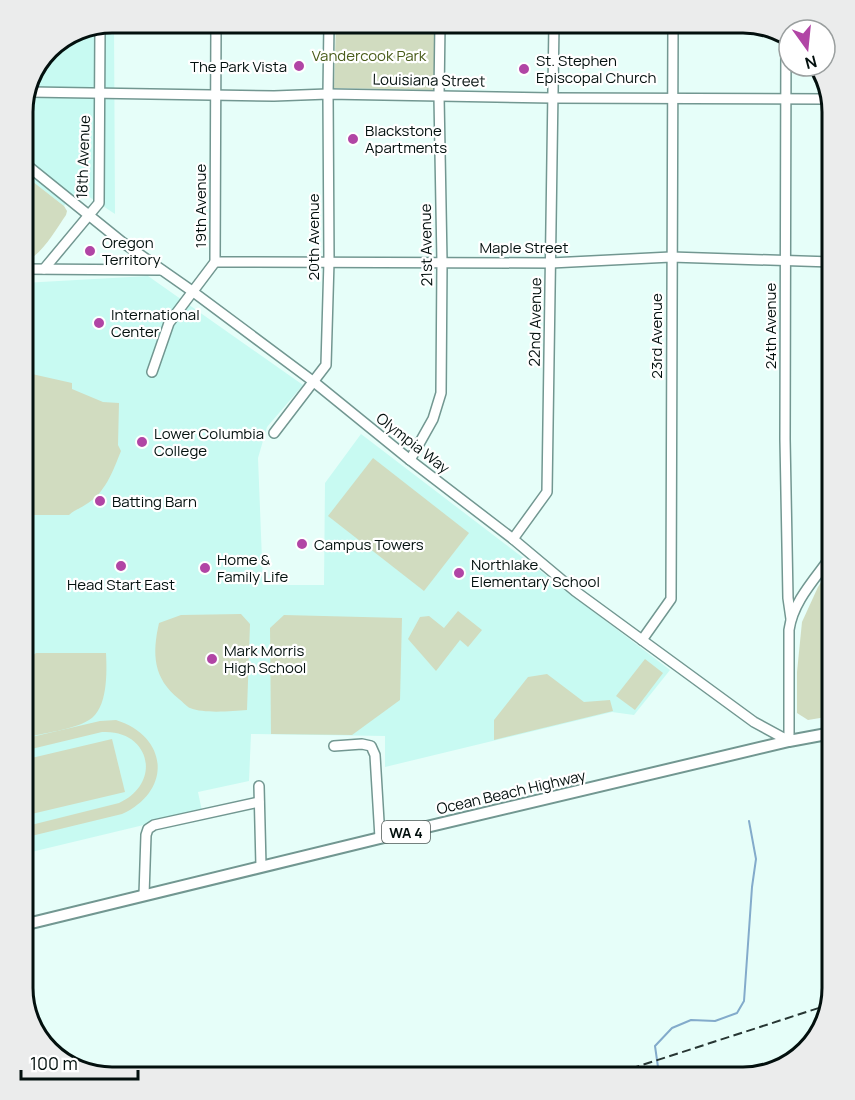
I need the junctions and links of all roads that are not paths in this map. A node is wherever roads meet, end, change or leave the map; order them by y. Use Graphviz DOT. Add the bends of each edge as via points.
graph roads {
  1 [pos="216,33"];
  2 [pos="329,33"];
  3 [pos="440,33"];
  4 [pos="554,33"];
  5 [pos="673,33"];
  6 [pos="100,34"];
  7 [pos="785,78"];
  8 [pos="36,92"];
  9 [pos="99,94"];
  10 [pos="215,94"];
  11 [pos="328,94"];
  12 [pos="439,96"];
  13 [pos="672,97"];
  14 [pos="552,98"];
  15 [pos="785,98"];
  16 [pos="820,99"];
  17 [pos="33,170"];
  18 [pos="88,215"];
  19 [pos="671,257"];
  20 [pos="329,261"];
  21 [pos="215,262"];
  22 [pos="442,262"];
  23 [pos="786,262"];
  24 [pos="822,262"];
  25 [pos="551,263"];
  26 [pos="33,269"];
  27 [pos="44,269"];
  28 [pos="161,270"];
  29 [pos="192,291"];
  30 [pos="152,372"];
  31 [pos="314,382"];
  32 [pos="274,433"];
  33 [pos="410,460"];
  34 [pos="513,539"];
  35 [pos="822,569"];
  36 [pos="790,619"];
  37 [pos="642,640"];
  38 [pos="822,735"];
  39 [pos="789,741"];
  40 [pos="334,746"];
  41 [pos="259,786"];
  42 [pos="259,802"];
  43 [pos="380,838"];
  44 [pos="261,866"];
  45 [pos="144,895"];
  46 [pos="33,922"];
  1 -- 10 [label="street, 19th Avenue"];
  2 -- 11 [label="street, 20th Avenue"];
  3 -- 12 [label="street, 21st Avenue"];
  4 -- 14 [label="street, 22nd Avenue"];
  5 -- 13 [label="street, 23rd Avenue"];
  6 -- 9 [label="street, 18th Avenue"];
  7 -- 15 [label="street, 24th Avenue"];
  8 -- 9 [label="street, Louisiana Street"];
  9 -- 10 [label="street, Louisiana Street"];
  9 -- 18 [label="street, 18th Avenue" via="99,203"];
  10 -- 11 [label="street, Louisiana Street"];
  10 -- 21 [label="street, 19th Avenue"];
  11 -- 12 [label="street, Louisiana Street"];
  11 -- 20 [label="street, 20th Avenue"];
  12 -- 14 [label="street, Louisiana Street"];
  12 -- 22 [label="street, 21st Avenue"];
  13 -- 14 [label="street, Louisiana Street"];
  13 -- 15 [label="street, Louisiana Street"];
  13 -- 19 [label="street, 23rd Avenue"];
  14 -- 25 [label="street, 22nd Avenue"];
  15 -- 16 [label="street, Louisiana Street"];
  15 -- 23 [label="street, 24th Avenue"];
  17 -- 18 [label="street, Olympia Way"];
  18 -- 27 [label="street, 18th Avenue"];
  18 -- 28 [label="street, Olympia Way"];
  19 -- 23 [label="street, Maple Street"];
  19 -- 25 [label="street, Maple Street"];
  19 -- 37 [label="street, 23rd Avenue" via="671,598"];
  20 -- 21 [label="street, Maple Street"];
  20 -- 22 [label="street, Maple Street"];
  20 -- 31 [label="street, 20th Avenue" via="326,365"];
  21 -- 29 [label="street, 19th Avenue"];
  22 -- 25 [label="street, Maple Street"];
  22 -- 33 [label="street, 21st Avenue" via="441,393 433,419"];
  23 -- 24 [label="street, Maple Street"];
  23 -- 36 [label="street, 24th Avenue" via="785,462"];
  25 -- 34 [label="street, 22nd Avenue" via="547,492"];
  26 -- 27 [label="street"];
  27 -- 28 [label="street"];
  28 -- 29 [label="street, Olympia Way"];
  29 -- 30 [label="street, 19th Avenue" via="169,323"];
  29 -- 31 [label="street, Olympia Way"];
  31 -- 32 [label="street, 20th Avenue"];
  31 -- 33 [label="street, Olympia Way"];
  33 -- 34 [label="street, Olympia Way"];
  34 -- 37 [label="street, Olympia Way"];
  35 -- 36 [label="street"];
  36 -- 39 [label="street, 24th Avenue"];
  37 -- 39 [label="street, Olympia Way" via="754,722"];
  38 -- 39 [label="main road, Ocean Beach Highway / WA 4"];
  39 -- 43 [label="main road, Ocean Beach Highway / WA 4"];
  40 -- 43 [label="street" via="371,746 375,754"];
  41 -- 42 [label="street"];
  42 -- 44 [label="street"];
  42 -- 45 [label="street" via="148,829"];
  43 -- 44 [label="main road, Ocean Beach Highway / WA 4"];
  44 -- 45 [label="main road, Ocean Beach Highway / WA 4"];
  45 -- 46 [label="main road, Ocean Beach Highway / WA 4"];
}
